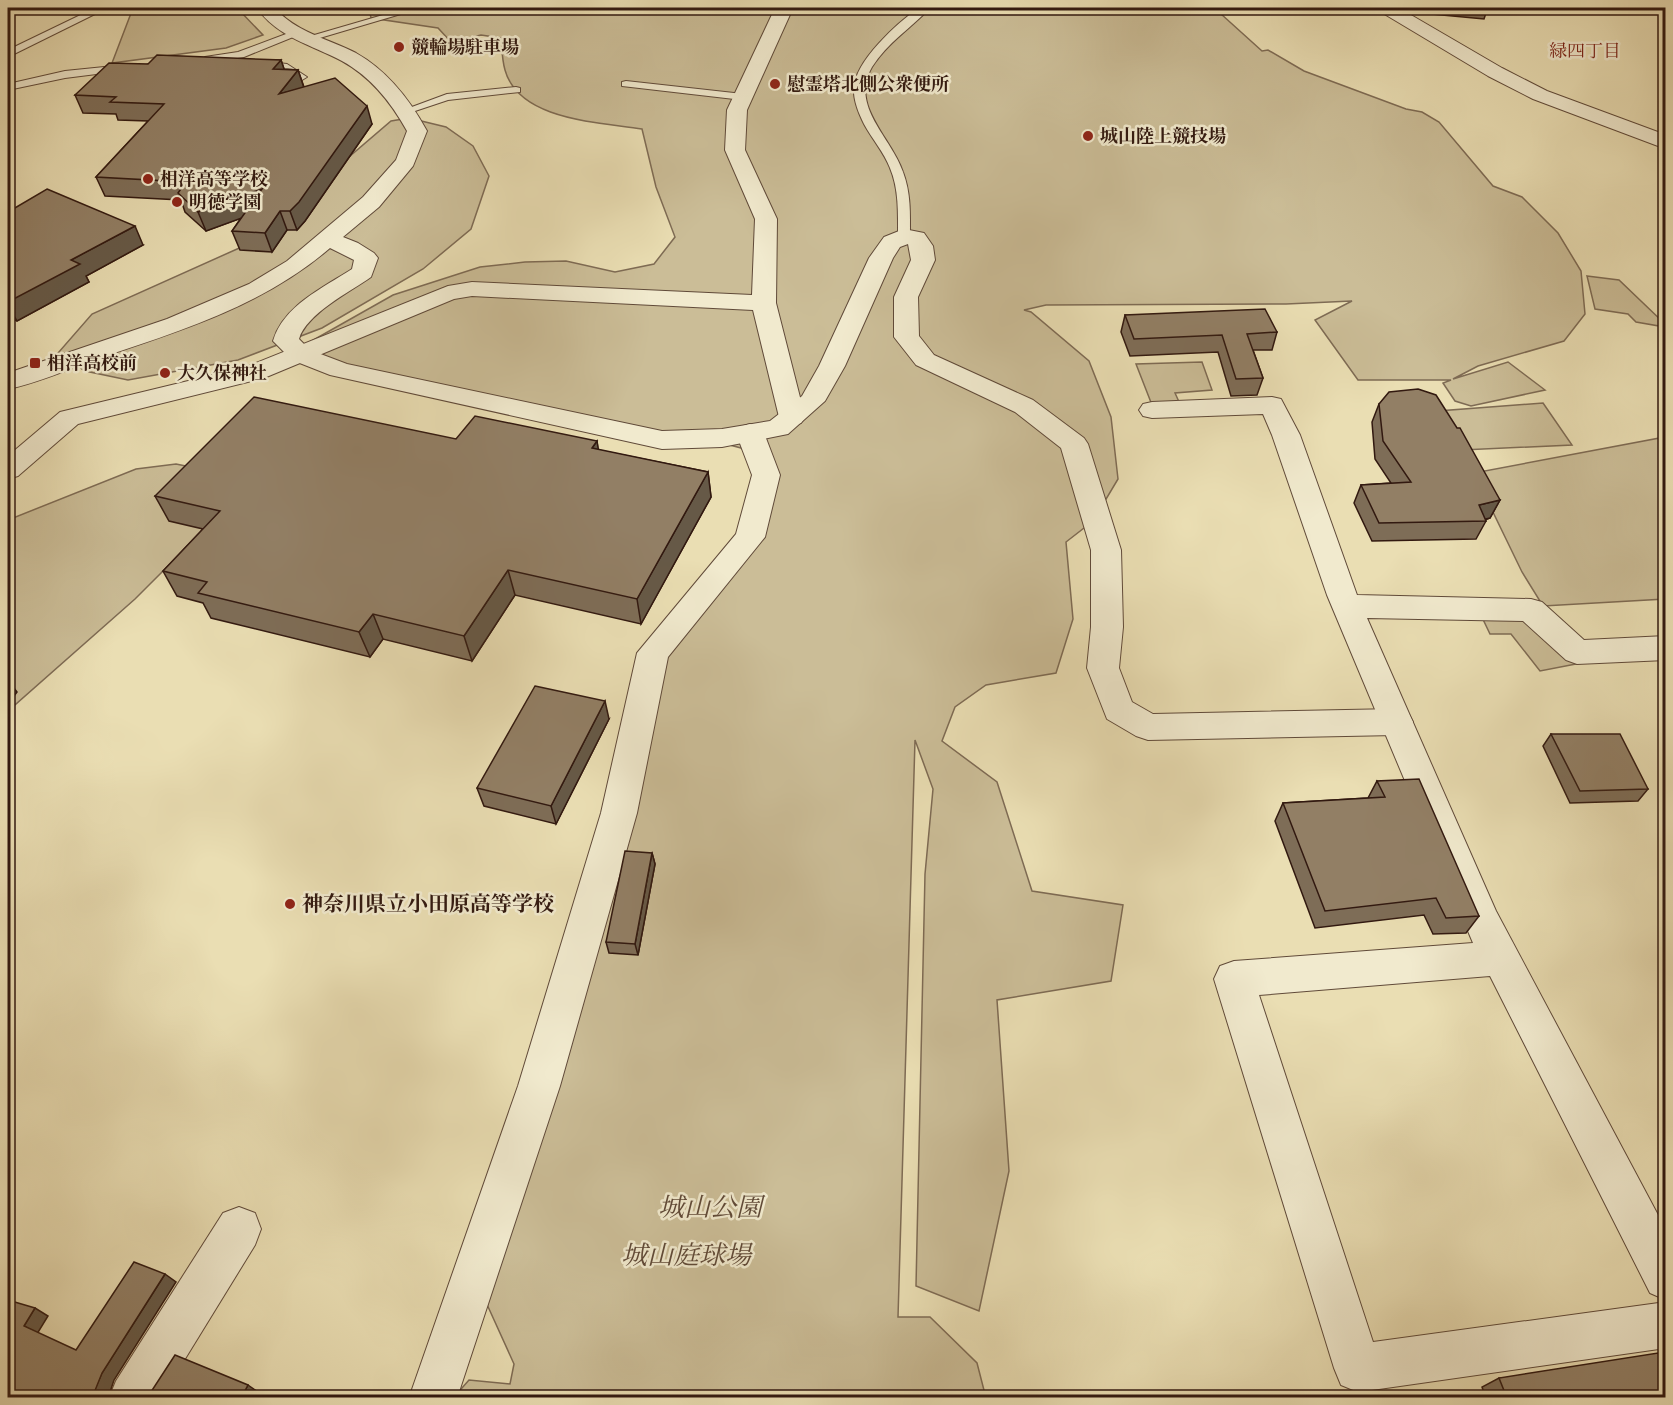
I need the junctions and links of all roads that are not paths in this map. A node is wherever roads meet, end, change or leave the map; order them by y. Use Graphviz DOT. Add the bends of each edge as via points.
graph roads {
  1 [pos="102,8"];
  2 [pos="270,8"];
  3 [pos="416,8"];
  4 [pos="784,8"];
  5 [pos="925,8"];
  6 [pos="1387,8"];
  7 [pos="303,35"];
  8 [pos="8,54"];
  9 [pos="233,56"];
  10 [pos="198,61"];
  11 [pos="138,67"];
  12 [pos="302,77"];
  13 [pos="626,84"];
  14 [pos="8,87"];
  15 [pos="516,90"];
  16 [pos="743,97"];
  17 [pos="406,111"];
  18 [pos="1665,143"];
  19 [pos="904,236"];
  20 [pos="328,239"];
  21 [pos="764,303"];
  22 [pos="301,355"];
  23 [pos="8,381"];
  24 [pos="1152,410"];
  25 [pos="792,417"];
  26 [pos="750,433"];
  27 [pos="8,470"];
  28 [pos="1347,606"];
  29 [pos="1665,648"];
  30 [pos="1396,722"];
  31 [pos="1501,958"];
  32 [pos="239,1229"];
  33 [pos="1665,1276"];
  34 [pos="1665,1325"];
  35 [pos="133,1398"];
  36 [pos="433,1398"];
  1 -- 8 [label="lane"];
  2 -- 7 [label="street" via="271,15"];
  3 -- 7 [label="lane"];
  4 -- 16 [label="street"];
  5 -- 19 [label="lane" via="882,48 869,64 859,87 865,113 899,175"];
  6 -- 18 [label="street" via="1477,62 1562,105"];
  7 -- 9 [label="lane"];
  7 -- 17 [label="street" via="372,72"];
  9 -- 10 [label="lane"];
  9 -- 12 [label="lane" via="236,62 283,66"];
  11 -- 14 [label="lane" via="77,72"];
  13 -- 16 [label="lane"];
  15 -- 17 [label="lane" via="447,97"];
  16 -- 21 [label="street" via="737,110 735,150 766,219"];
  17 -- 20 [label="street" via="417,131 406,162 371,202"];
  19 -- 25 [label="street" via="892,242 881,258 812,401"];
  19 -- 30 [label="street" via="916,238 921,246 923,260 906,297 907,337 925,360 1024,406 1074,444 1106,550 1107,627 1102,668 1119,710 1148,727"];
  20 -- 22 [label="street" via="366,258 363,272 290,326 286,341"];
  20 -- 23 [label="street" via="295,267 221,306"];
  21 -- 22 [label="street" via="472,289 448,293"];
  21 -- 25 [label="street"];
  22 -- 26 [label="street" via="339,370 662,440"];
  22 -- 27 [label="street" via="244,376 69,418"];
  24 -- 28 [label="street" via="1272,405"];
  25 -- 26 [label="street" via="778,428"];
  26 -- 36 [label="street" via="766,475 750,537 653,653 619,813 545,1064"];
  28 -- 29 [label="street" via="1532,610 1577,652"];
  28 -- 30 [label="street"];
  30 -- 31 [label="street"];
  31 -- 33 [label="street"];
  31 -- 34 [label="street" via="1234,979 1358,1368"];
  32 -- 35 [label="street"];
}
